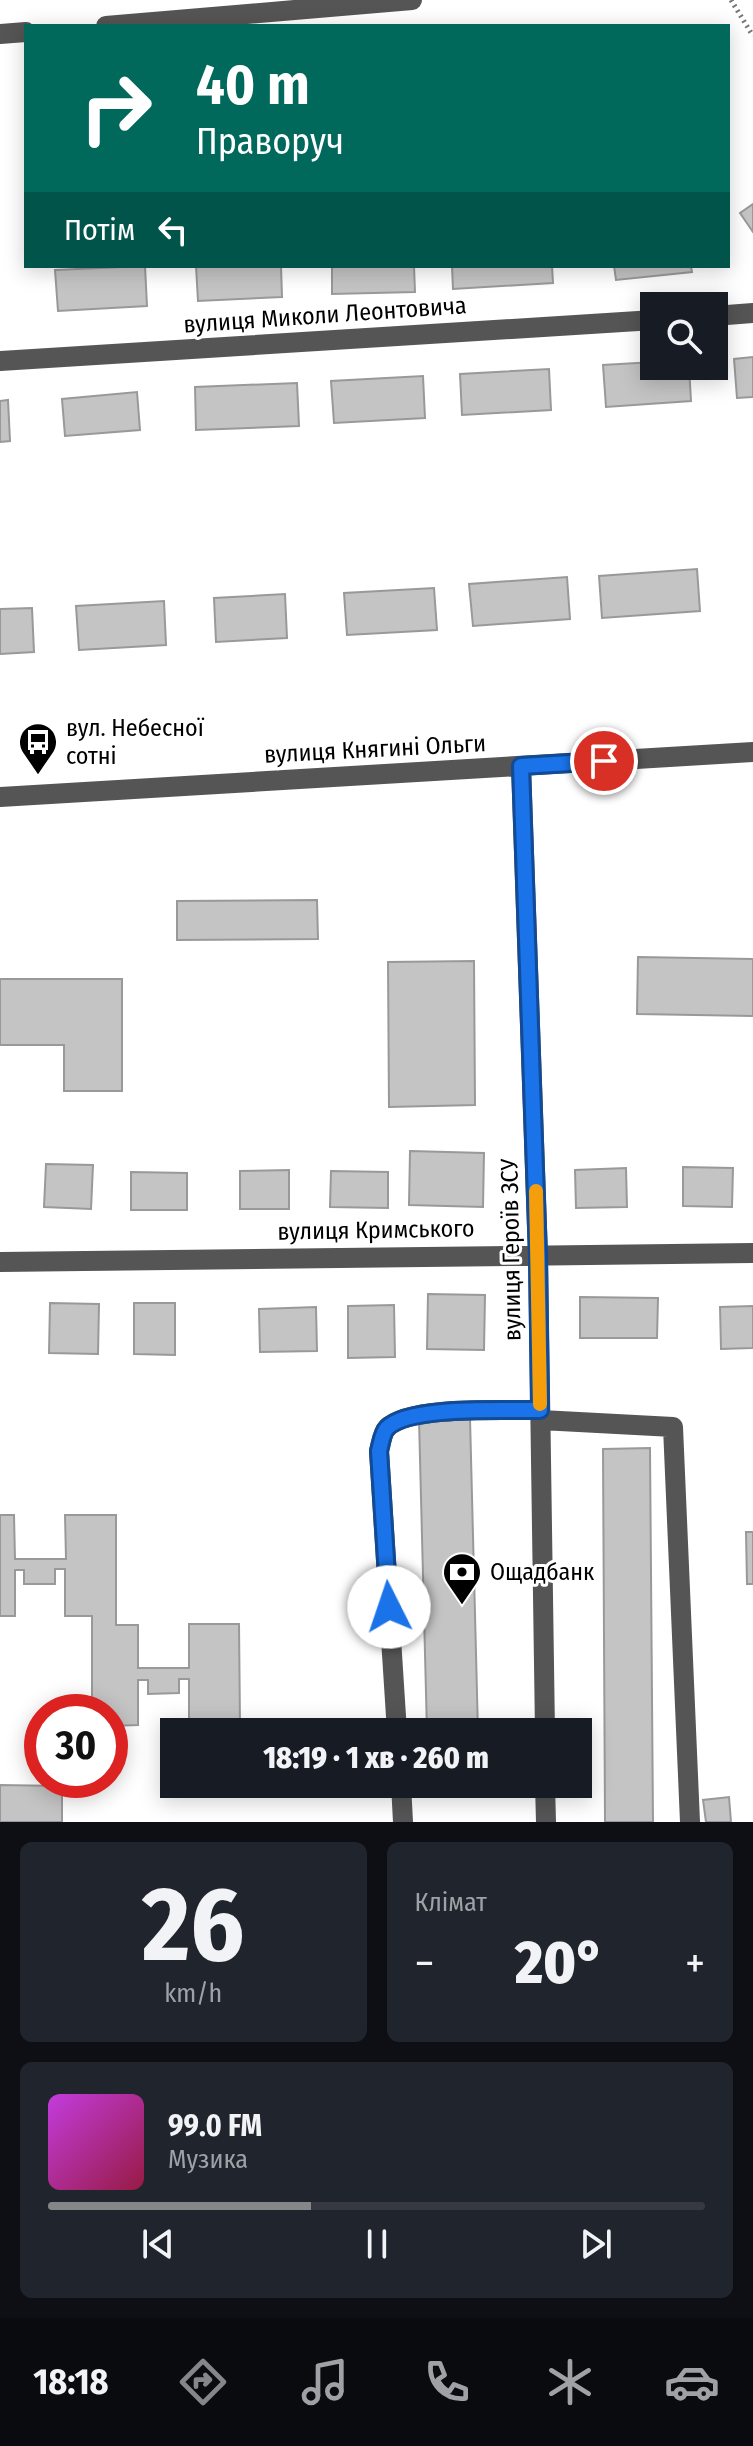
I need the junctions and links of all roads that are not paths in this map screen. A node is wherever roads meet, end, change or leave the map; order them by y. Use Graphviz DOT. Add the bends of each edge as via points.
graph roads {
  1 [pos="412,0"];
  2 [pos="130,24"];
  3 [pos="24,32"];
  4 [pos="0,34"];
  5 [pos="753,313"];
  6 [pos="728,315"];
  7 [pos="640,321"];
  8 [pos="0,361"];
  9 [pos="753,752"];
  10 [pos="521,766"];
  11 [pos="0,797"];
  12 [pos="753,1253"];
  13 [pos="538,1256"];
  14 [pos="0,1262"];
  15 [pos="540,1415"];
  16 [pos="396,1718"];
  17 [pos="545,1718"];
  18 [pos="402,1798"];
  19 [pos="545,1798"];
  20 [pos="403,1822"];
  21 [pos="546,1822"];
  22 [pos="690,1822"];
  1 -- 2 [label="street"];
  3 -- 4 [label="street"];
  5 -- 6 [label="street"];
  7 -- 8 [label="street, вулиця Миколи Леонтовича"];
  9 -- 10 [label="street, вулиця Княгині Ольги"];
  10 -- 11 [label="street, вулиця Княгині Ольги"];
  10 -- 13 [label="street, вулиця Героїв ЗСУ"];
  12 -- 13 [label="street, вулиця Кримського"];
  13 -- 14 [label="street, вулиця Кримського"];
  13 -- 15 [label="street, вулиця Героїв ЗСУ"];
  15 -- 16 [label="street" via="423,1413 400,1418 385,1429 379,1451"];
  15 -- 17 [label="street, вулиця Героїв ЗСУ"];
  15 -- 22 [label="street" via="673,1427"];
  18 -- 20 [label="street"];
  19 -- 21 [label="street"];
}
